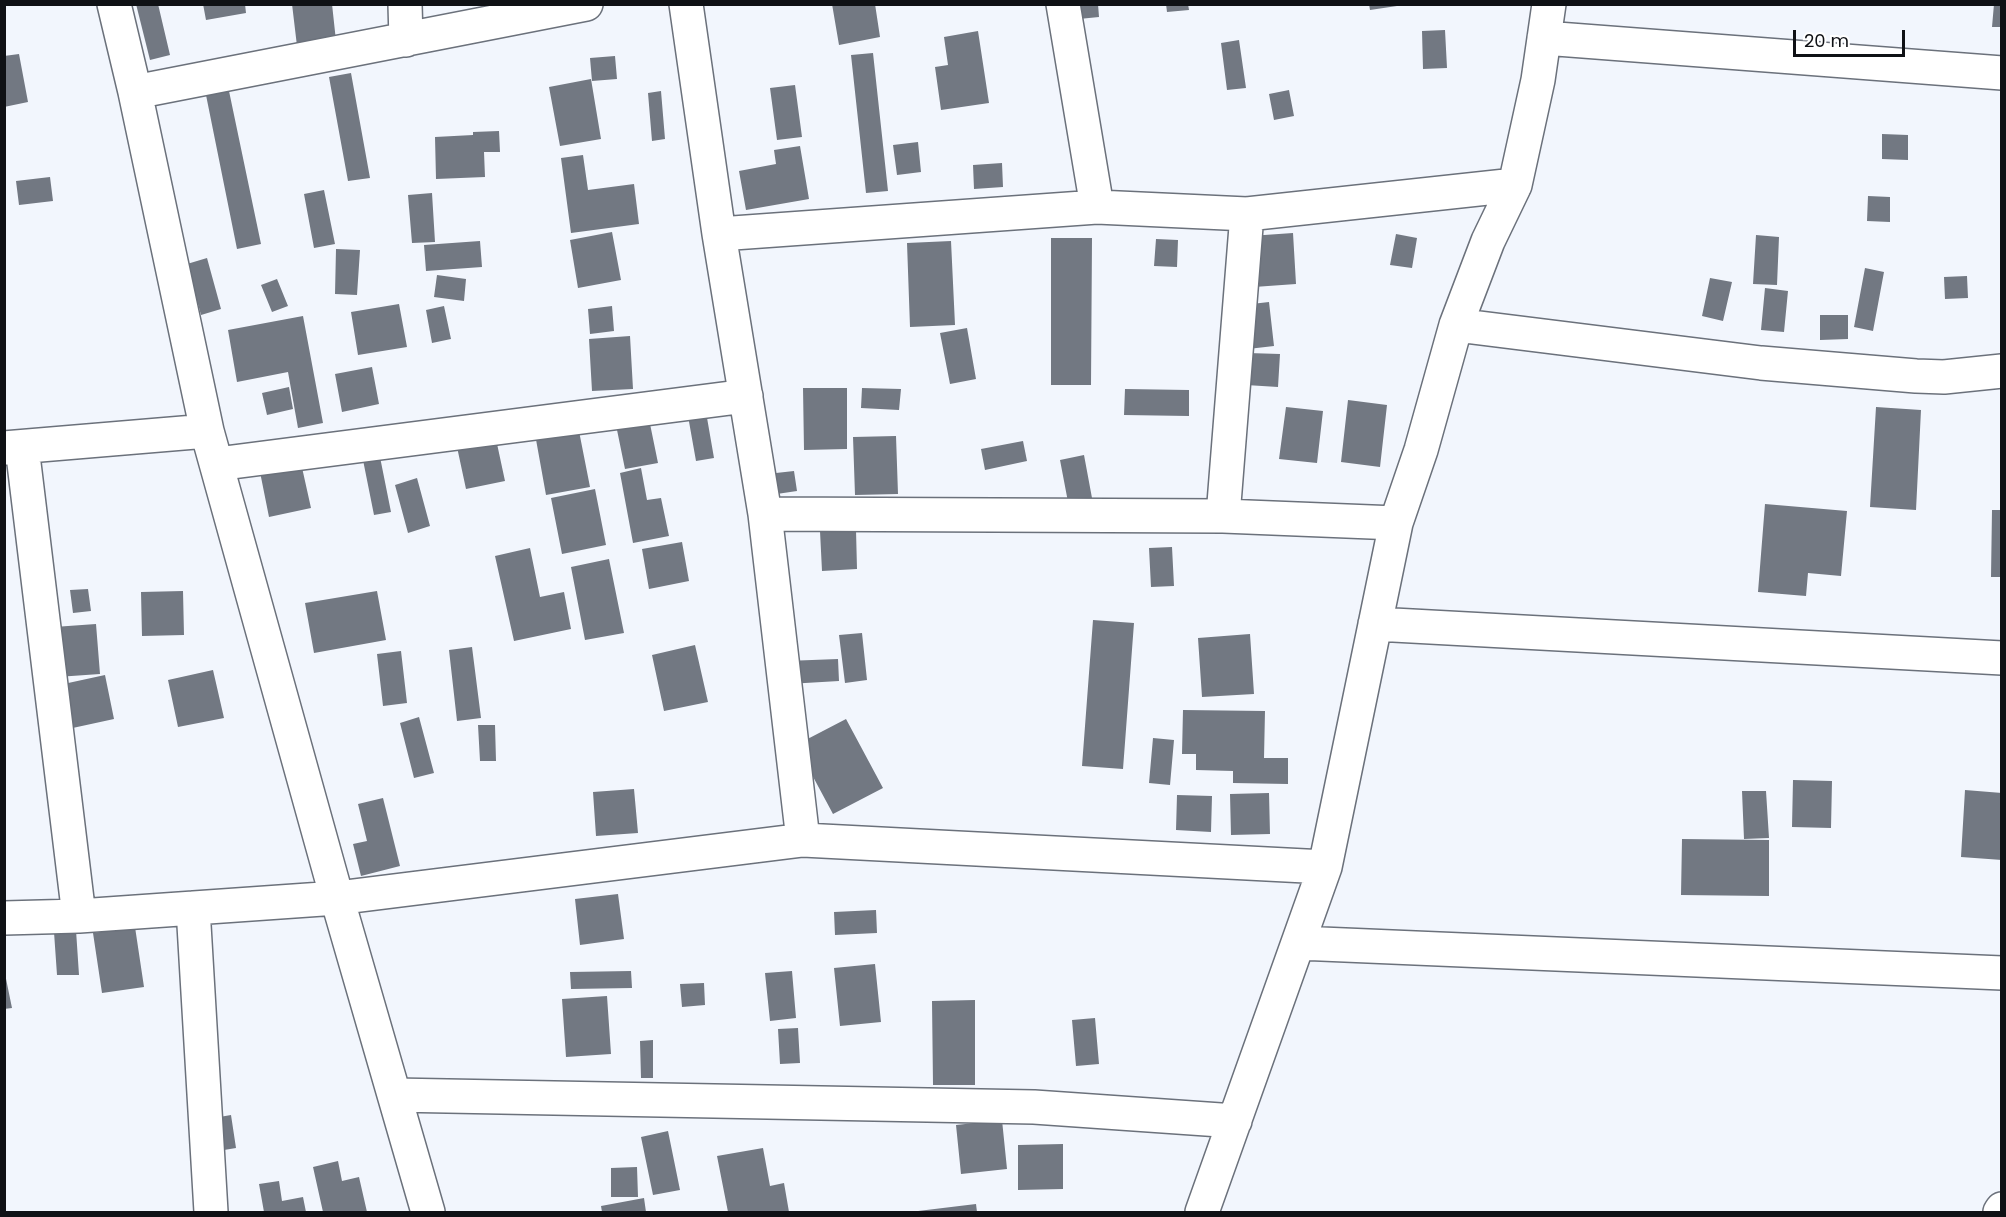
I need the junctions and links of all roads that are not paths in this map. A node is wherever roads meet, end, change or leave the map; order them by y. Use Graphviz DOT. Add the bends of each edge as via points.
graph roads {
  1 [pos="114,4"];
  2 [pos="405,4"];
  3 [pos="586,4"];
  4 [pos="686,4"];
  5 [pos="1063,4"];
  6 [pos="1549,4"];
  7 [pos="1544,38"];
  8 [pos="406,40"];
  9 [pos="2001,73"];
  10 [pos="135,92"];
  11 [pos="1515,185"];
  12 [pos="1097,207"];
  13 [pos="1247,214"];
  14 [pos="719,234"];
  15 [pos="1456,325"];
  16 [pos="2001,371"];
  17 [pos="746,396"];
  18 [pos="207,431"];
  19 [pos="13,448"];
  20 [pos="217,465"];
  21 [pos="765,514"];
  22 [pos="1223,516"];
  23 [pos="1396,524"];
  24 [pos="1376,624"];
  25 [pos="2001,658"];
  26 [pos="803,840"];
  27 [pos="1325,867"];
  28 [pos="337,898"];
  29 [pos="193,908"];
  30 [pos="78,916"];
  31 [pos="4,918"];
  32 [pos="1298,943"];
  33 [pos="2001,973"];
  34 [pos="394,1095"];
  35 [pos="1236,1121"];
  36 [pos="211,1212"];
  37 [pos="428,1212"];
  38 [pos="1202,1212"];
  1 -- 10 [label="street"];
  2 -- 8 [label="street"];
  3 -- 8 [label="street"];
  4 -- 14 [label="street"];
  5 -- 12 [label="street"];
  6 -- 7 [label="street"];
  7 -- 9 [label="street"];
  7 -- 11 [label="street"];
  8 -- 10 [label="street"];
  10 -- 18 [label="street"];
  11 -- 13 [label="street"];
  11 -- 15 [label="street" via="1488,241"];
  12 -- 13 [label="street"];
  12 -- 14 [label="street"];
  13 -- 22 [label="street"];
  14 -- 17 [label="street"];
  15 -- 16 [label="street" via="1761,363 1944,377"];
  15 -- 23 [label="street"];
  17 -- 20 [label="street"];
  17 -- 21 [label="street"];
  18 -- 19 [label="street"];
  18 -- 20 [label="street"];
  19 -- 30 [label="street"];
  20 -- 28 [label="street"];
  21 -- 22 [label="street"];
  21 -- 26 [label="street"];
  22 -- 23 [label="street"];
  23 -- 24 [label="street"];
  24 -- 25 [label="street"];
  24 -- 27 [label="street"];
  26 -- 27 [label="street"];
  26 -- 28 [label="street"];
  27 -- 32 [label="street"];
  28 -- 29 [label="street"];
  28 -- 34 [label="street"];
  29 -- 30 [label="street"];
  29 -- 36 [label="street"];
  30 -- 31 [label="street"];
  32 -- 33 [label="street"];
  32 -- 35 [label="street"];
  34 -- 35 [label="street" via="1034,1107"];
  34 -- 37 [label="street"];
  35 -- 38 [label="street"];
}
